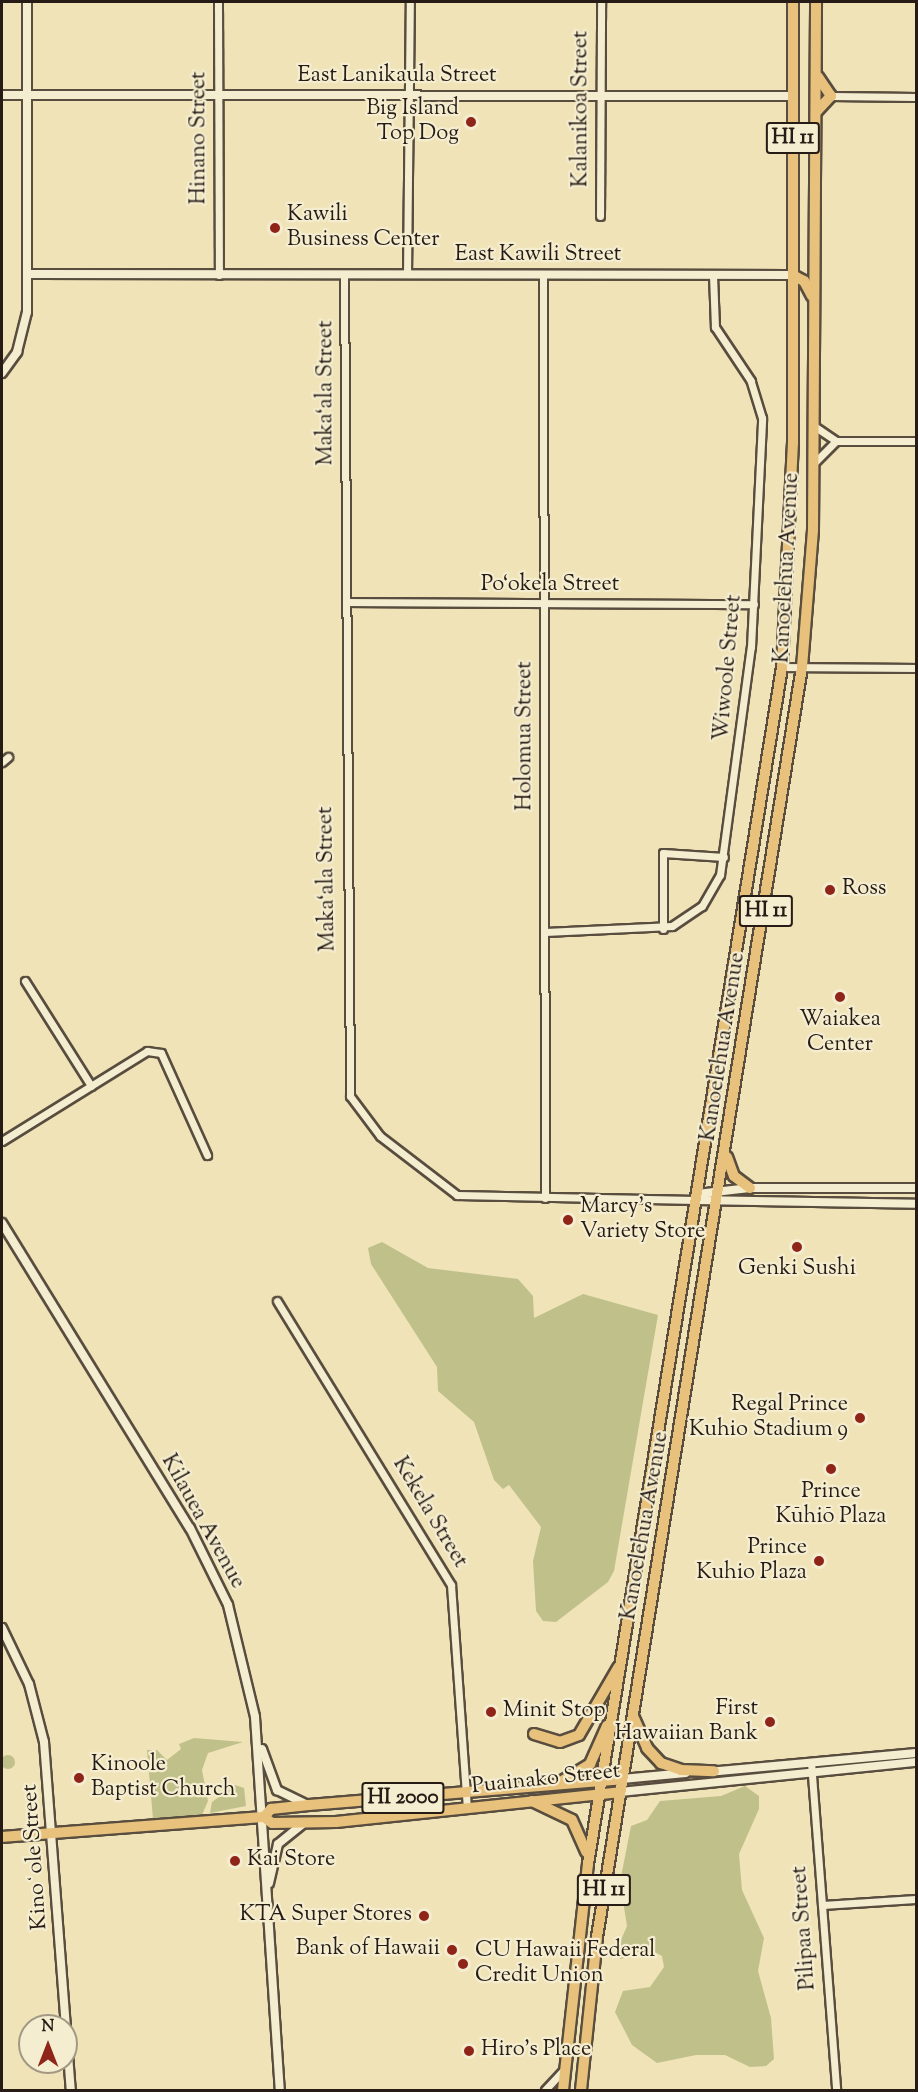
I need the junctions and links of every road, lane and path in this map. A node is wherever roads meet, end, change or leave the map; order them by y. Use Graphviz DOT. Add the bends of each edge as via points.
graph roads {
  1 [pos="27,2"];
  2 [pos="218,2"];
  3 [pos="410,2"];
  4 [pos="601,2"];
  5 [pos="793,2"];
  6 [pos="816,2"];
  7 [pos="816,67"];
  8 [pos="410,94"];
  9 [pos="2,95"];
  10 [pos="28,95"];
  11 [pos="217,95"];
  12 [pos="600,95"];
  13 [pos="793,96"];
  14 [pos="831,96"];
  15 [pos="916,97"];
  16 [pos="816,112"];
  17 [pos="600,216"];
  18 [pos="814,253"];
  19 [pos="543,273"];
  20 [pos="28,274"];
  21 [pos="344,274"];
  22 [pos="407,274"];
  23 [pos="219,275"];
  24 [pos="793,275"];
  25 [pos="713,276"];
  26 [pos="813,301"];
  27 [pos="2,373"];
  28 [pos="813,425"];
  29 [pos="836,441"];
  30 [pos="916,441"];
  31 [pos="814,463"];
  32 [pos="346,602"];
  33 [pos="543,604"];
  34 [pos="754,604"];
  35 [pos="782,667"];
  36 [pos="802,667"];
  37 [pos="916,668"];
  38 [pos="724,857"];
  39 [pos="663,929"];
  40 [pos="545,932"];
  41 [pos="25,981"];
  42 [pos="91,1086"];
  43 [pos="2,1141"];
  44 [pos="726,1154"];
  45 [pos="207,1155"];
  46 [pos="750,1188"];
  47 [pos="916,1188"];
  48 [pos="720,1191"];
  49 [pos="697,1197"];
  50 [pos="545,1198"];
  51 [pos="717,1203"];
  52 [pos="916,1204"];
  53 [pos="2,1223"];
  54 [pos="277,1301"];
  55 [pos="2,1628"];
  56 [pos="623,1660"];
  57 [pos="618,1698"];
  58 [pos="255,1716"];
  59 [pos="633,1716"];
  60 [pos="534,1734"];
  61 [pos="916,1753"];
  62 [pos="916,1762"];
  63 [pos="811,1766"];
  64 [pos="714,1771"];
  65 [pos="622,1779"];
  66 [pos="602,1780"];
  67 [pos="546,1786"];
  68 [pos="620,1792"];
  69 [pos="466,1793"];
  70 [pos="600,1794"];
  71 [pos="532,1801"];
  72 [pos="309,1805"];
  73 [pos="467,1807"];
  74 [pos="264,1816"];
  75 [pos="309,1822"];
  76 [pos="52,1833"];
  77 [pos="2,1837"];
  78 [pos="588,1864"];
  79 [pos="916,1899"];
  80 [pos="822,1905"];
  81 [pos="265,1920"];
  82 [pos="565,2062"];
  83 [pos="71,2091"];
  84 [pos="280,2091"];
  85 [pos="545,2091"];
  86 [pos="563,2091"];
  87 [pos="581,2091"];
  88 [pos="836,2091"];
  1 -- 10 [label="street"];
  2 -- 11 [label="street, Hinano Street"];
  3 -- 8 [label="street"];
  4 -- 12 [label="street, Kalanikoa Street"];
  5 -- 13 [label="highway, Kanoelehua Avenue / HI 11"];
  6 -- 7 [label="highway, Kanoelehua Avenue / HI 11"];
  7 -- 14 [label="highway" via="819,83"];
  7 -- 16 [label="highway, Kanoelehua Avenue / HI 11"];
  8 -- 11 [label="street, East Lanikaula Street"];
  8 -- 12 [label="street, East Lanikaula Street"];
  8 -- 22 [label="street"];
  9 -- 10 [label="street, East Lanikaula Street"];
  10 -- 11 [label="street, East Lanikaula Street"];
  10 -- 20 [label="street"];
  11 -- 23 [label="street, Hinano Street"];
  12 -- 13 [label="street, East Lanikaula Street"];
  12 -- 17 [label="street, Kalanikoa Street"];
  13 -- 24 [label="highway, Kanoelehua Avenue / HI 11"];
  14 -- 15 [label="street"];
  14 -- 16 [label="highway"];
  16 -- 18 [label="highway, Kanoelehua Avenue / HI 11"];
  18 -- 24 [label="highway"];
  18 -- 26 [label="highway, Kanoelehua Avenue / HI 11"];
  19 -- 22 [label="street, East Kawili Street"];
  19 -- 25 [label="street, East Kawili Street"];
  19 -- 33 [label="street, Holomua Street"];
  20 -- 23 [label="street, East Kawili Street"];
  20 -- 27 [label="street" via="24,332"];
  21 -- 22 [label="street, East Kawili Street"];
  21 -- 23 [label="street, East Kawili Street"];
  21 -- 32 [label="street, Maka‘ala Street"];
  24 -- 25 [label="street, East Kawili Street"];
  24 -- 26 [label="highway" via="807,285"];
  24 -- 35 [label="highway, Kanoelehua Avenue / HI 11" via="791,521"];
  25 -- 34 [label="street, Wiwoole Street" via="715,327 751,381 762,418"];
  26 -- 28 [label="highway, Kanoelehua Avenue / HI 11"];
  28 -- 29 [label="street"];
  28 -- 31 [label="highway, Kanoelehua Avenue / HI 11"];
  29 -- 30 [label="street"];
  29 -- 31 [label="street"];
  31 -- 36 [label="highway, Kanoelehua Avenue / HI 11"];
  32 -- 33 [label="street, Po‘okela Street"];
  32 -- 50 [label="street, Maka‘ala Street" via="350,1096 380,1136 457,1195"];
  33 -- 34 [label="street, Po‘okela Street"];
  33 -- 40 [label="street, Holomua Street"];
  34 -- 38 [label="street, Wiwoole Street"];
  35 -- 36 [label="street"];
  35 -- 49 [label="highway, Kanoelehua Avenue / HI 11"];
  36 -- 37 [label="street"];
  36 -- 44 [label="highway, Kanoelehua Avenue / HI 11"];
  38 -- 39 [label="street, Wiwoole Street" via="708,900 688,918"];
  38 -- 39 [label="street" via="663,853"];
  39 -- 40 [label="street, Wiwoole Street"];
  40 -- 50 [label="street, Holomua Street"];
  41 -- 42 [label="street"];
  42 -- 43 [label="street"];
  42 -- 45 [label="street" via="147,1051 161,1053"];
  44 -- 46 [label="highway" via="734,1176"];
  44 -- 48 [label="highway, Kanoelehua Avenue / HI 11"];
  46 -- 47 [label="street"];
  46 -- 48 [label="street"];
  48 -- 49 [label="street"];
  48 -- 51 [label="highway, Kanoelehua Avenue / HI 11"];
  49 -- 50 [label="street, Maka‘ala Street"];
  49 -- 51 [label="street"];
  49 -- 56 [label="highway, Kanoelehua Avenue / HI 11"];
  51 -- 52 [label="street"];
  51 -- 59 [label="highway, Kanoelehua Avenue / HI 11"];
  53 -- 58 [label="street, Kilauea Avenue" via="190,1528 228,1605"];
  54 -- 69 [label="street, Kekela Street" via="451,1585"];
  55 -- 76 [label="street, Kinoʻole Street" via="29,1684 41,1727"];
  56 -- 57 [label="highway, Kanoelehua Avenue / HI 11"];
  56 -- 60 [label="highway" via="579,1735 560,1742"];
  57 -- 66 [label="highway, Kanoelehua Avenue / HI 11"];
  57 -- 67 [label="highway" via="590,1764"];
  58 -- 72 [label="street" via="271,1782 282,1795"];
  58 -- 74 [label="street, Kilauea Avenue"];
  59 -- 64 [label="highway" via="646,1748 661,1763 681,1770"];
  59 -- 65 [label="highway, Kanoelehua Avenue / HI 11"];
  61 -- 63 [label="street, Puainako Street"];
  62 -- 63 [label="street, Puainako Street"];
  63 -- 64 [label="street, Puainako Street"];
  63 -- 68 [label="street, Puainako Street"];
  63 -- 80 [label="street, Pilipaa Street"];
  64 -- 65 [label="street, Puainako Street"];
  65 -- 66 [label="highway, Puainako Street / HI 2000"];
  65 -- 68 [label="highway, Kanoelehua Avenue / HI 11"];
  66 -- 67 [label="highway, Puainako Street / HI 2000"];
  66 -- 70 [label="highway, Kanoelehua Avenue / HI 11"];
  67 -- 69 [label="highway, Puainako Street / HI 2000"];
  68 -- 70 [label="highway, Puainako Street / HI 2000"];
  68 -- 87 [label="highway, Kanoelehua Avenue / HI 11"];
  69 -- 72 [label="highway, Puainako Street / HI 2000"];
  69 -- 73 [label="street, Kekela Street"];
  70 -- 71 [label="highway, Puainako Street / HI 2000"];
  70 -- 78 [label="highway, Kanoelehua Avenue / HI 11"];
  71 -- 73 [label="highway, Puainako Street / HI 2000"];
  71 -- 78 [label="highway" via="575,1823"];
  72 -- 74 [label="highway, Puainako Street / HI 2000" via="271,1809"];
  73 -- 75 [label="highway, Puainako Street / HI 2000"];
  74 -- 75 [label="highway, Puainako Street / HI 2000" via="272,1823"];
  74 -- 76 [label="highway, HI 2000"];
  74 -- 81 [label="street, Kilauea Avenue"];
  75 -- 81 [label="street" via="288,1832 274,1851"];
  76 -- 77 [label="highway, HI 2000"];
  76 -- 83 [label="street, Kinoʻole Street"];
  78 -- 82 [label="highway, Kanoelehua Avenue / HI 11"];
  79 -- 80 [label="street"];
  80 -- 88 [label="street, Pilipaa Street"];
  81 -- 84 [label="street, Kilauea Avenue"];
  82 -- 85 [label="street"];
  82 -- 86 [label="highway, Kanoelehua Avenue / HI 11"];
}
